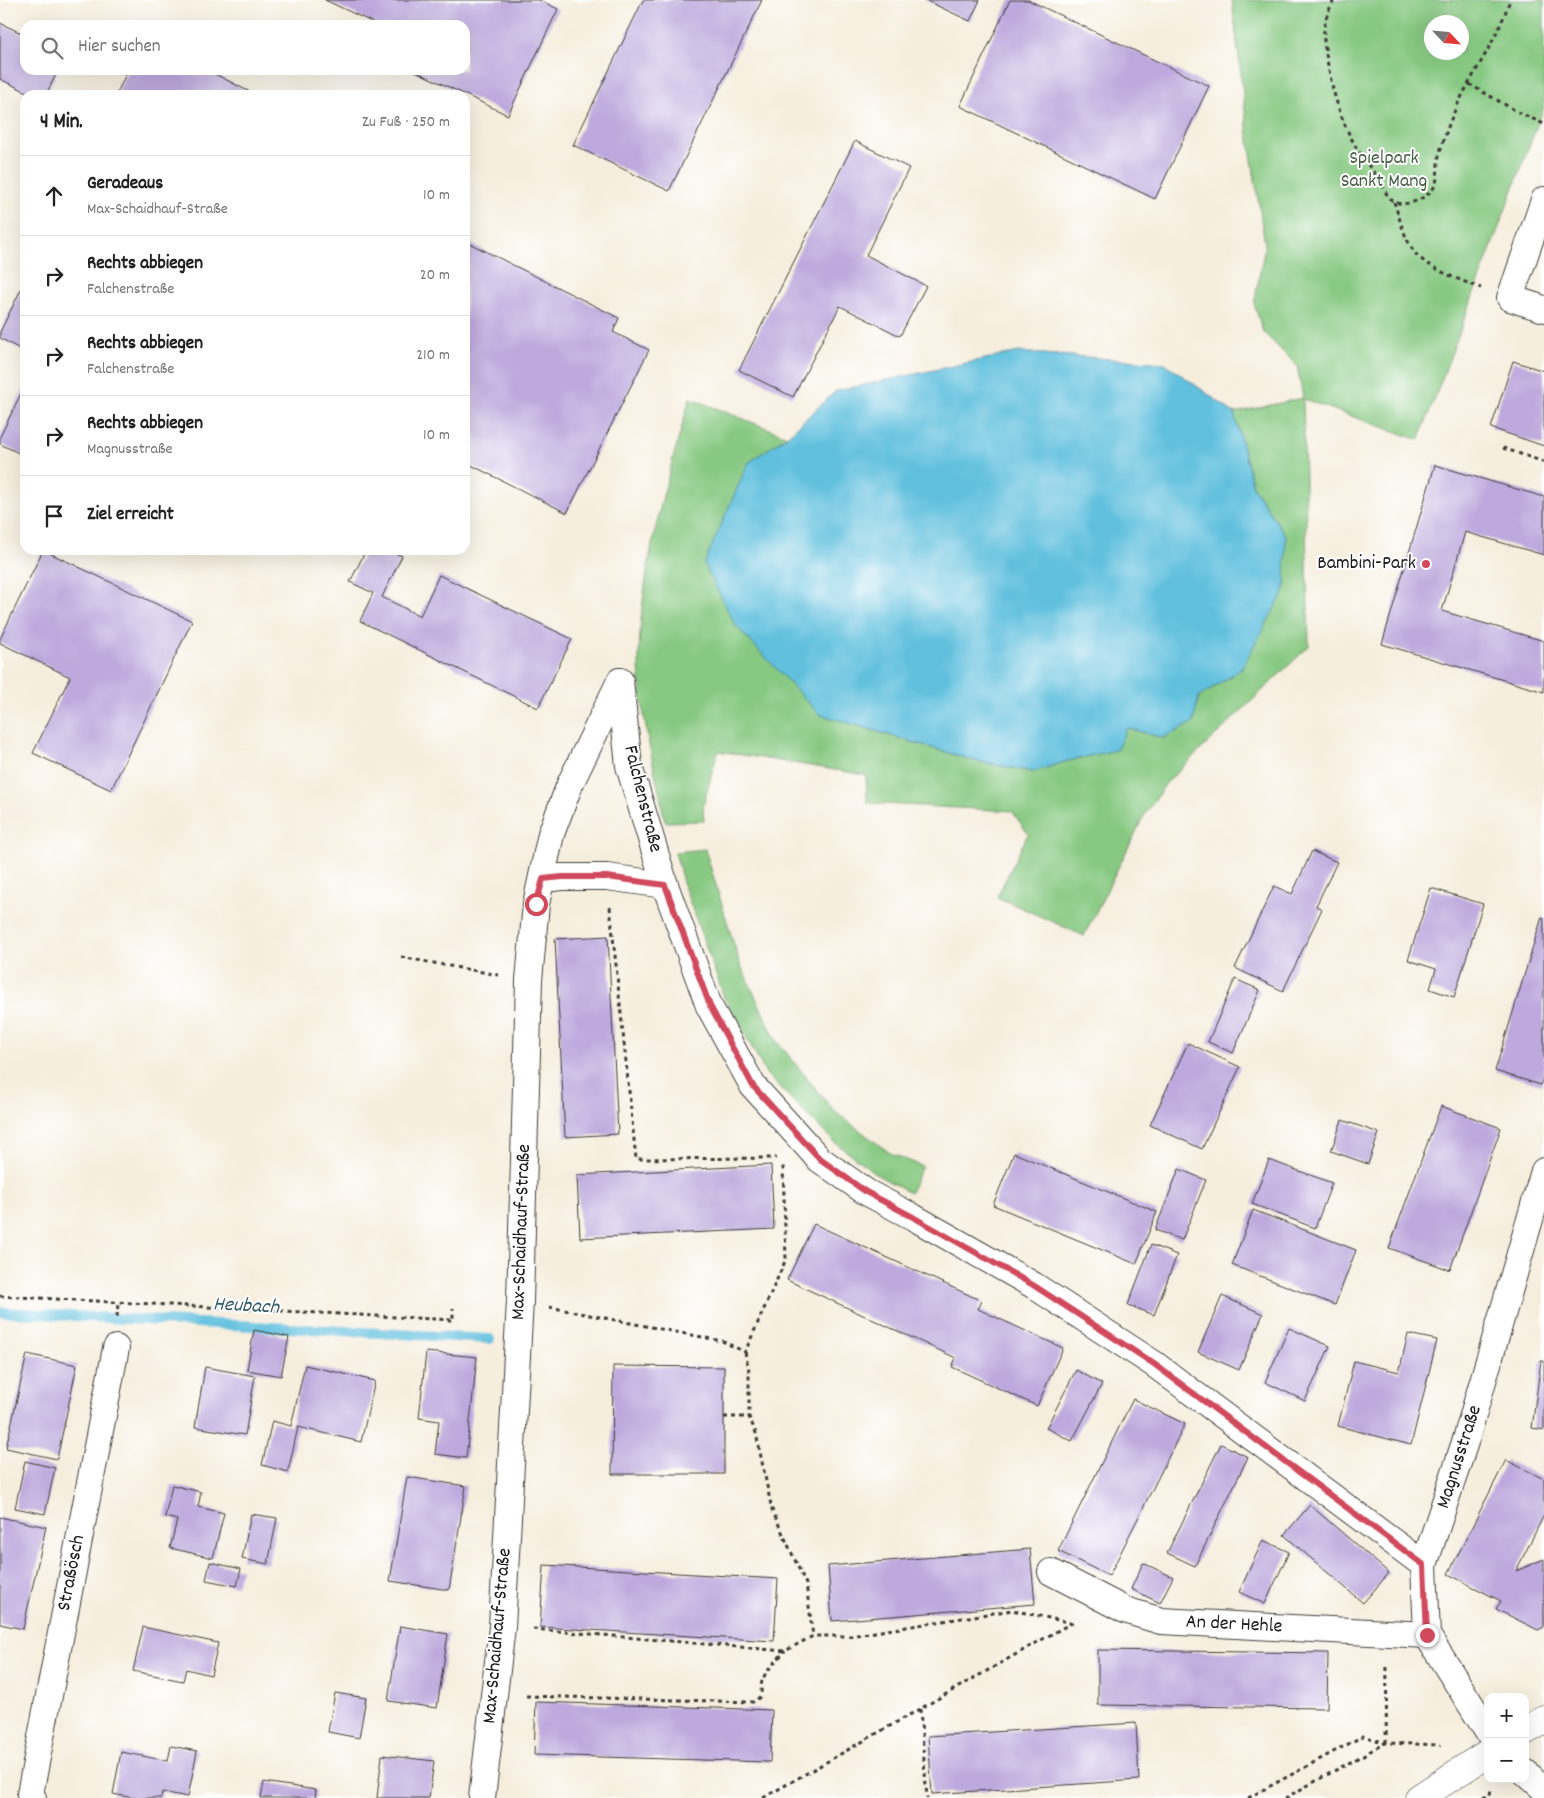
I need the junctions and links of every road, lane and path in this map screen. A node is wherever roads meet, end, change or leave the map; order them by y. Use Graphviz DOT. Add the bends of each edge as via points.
graph roads {
  1 [pos="1334,0"];
  2 [pos="1510,0"];
  3 [pos="1469,84"];
  4 [pos="1544,124"];
  5 [pos="1544,200"];
  6 [pos="1394,201"];
  7 [pos="1510,298"];
  8 [pos="1544,309"];
  9 [pos="1503,448"];
  10 [pos="1544,462"];
  11 [pos="620,681"];
  12 [pos="607,877"];
  13 [pos="543,879"];
  14 [pos="665,885"];
  15 [pos="400,957"];
  16 [pos="529,980"];
  17 [pos="1544,1171"];
  18 [pos="0,1296"];
  19 [pos="520,1301"];
  20 [pos="453,1308"];
  21 [pos="116,1348"];
  22 [pos="745,1352"];
  23 [pos="749,1417"];
  24 [pos="724,1418"];
  25 [pos="1424,1565"];
  26 [pos="1051,1572"];
  27 [pos="1125,1610"];
  28 [pos="1072,1623"];
  29 [pos="502,1627"];
  30 [pos="1427,1635"];
  31 [pos="813,1636"];
  32 [pos="785,1650"];
  33 [pos="1387,1664"];
  34 [pos="493,1695"];
  35 [pos="920,1709"];
  36 [pos="1544,1720"];
  37 [pos="1484,1726"];
  38 [pos="1529,1729"];
  39 [pos="1386,1743"];
  40 [pos="1442,1745"];
  41 [pos="1484,1756"];
  42 [pos="1529,1776"];
  43 [pos="1544,1789"];
  44 [pos="33,1798"];
  45 [pos="482,1798"];
  46 [pos="763,1798"];
  47 [pos="927,1798"];
  48 [pos="1248,1798"];
  49 [pos="1284,1798"];
  50 [pos="1419,1798"];
  1 -- 6 [label="path" via="1324,29 1330,81 1336,102 1351,138 1381,181 1387,196"];
  2 -- 3 [label="path" via="1498,31"];
  3 -- 4 [label="path"];
  3 -- 6 [label="path" via="1449,124 1438,163 1439,176 1430,192 1412,202 1401,204"];
  5 -- 7 [label="street"];
  6 -- 7 [label="path" via="1404,234 1416,254 1442,272"];
  7 -- 8 [label="street"];
  9 -- 10 [label="path"];
  11 -- 13 [label="street, Max-Schaidhauf-Straße" via="570,784 552,834"];
  11 -- 14 [label="street, Falchenstraße" via="629,766"];
  12 -- 13 [label="street, Falchenstraße"];
  12 -- 14 [label="street, Falchenstraße"];
  12 -- 22 [label="path" via="636,1159 783,1158 786,1259"];
  13 -- 16 [label="street, Max-Schaidhauf-Straße" via="536,904"];
  14 -- 25 [label="street, Falchenstraße" via="710,1006 753,1086 820,1159 866,1192 1033,1285 1154,1364"];
  15 -- 16 [label="path"];
  16 -- 19 [label="street, Max-Schaidhauf-Straße"];
  17 -- 25 [label="street, Magnusstraße" via="1467,1436"];
  18 -- 20 [label="path" via="453,1320"];
  19 -- 22 [label="path" via="722,1342"];
  19 -- 29 [label="street, Max-Schaidhauf-Straße"];
  21 -- 44 [label="street, Straßösch" via="30,1794"];
  22 -- 23 [label="path" via="749,1371"];
  23 -- 24 [label="path"];
  23 -- 31 [label="path" via="756,1433 772,1510 806,1584"];
  25 -- 30 [label="street, Magnusstraße"];
  26 -- 27 [label="street, An der Hehle"];
  27 -- 28 [label="path"];
  27 -- 30 [label="street, An der Hehle" via="1161,1621"];
  28 -- 31 [label="path" via="1012,1610 850,1636"];
  28 -- 35 [label="path"];
  29 -- 32 [label="path"];
  29 -- 34 [label="street, Max-Schaidhauf-Straße"];
  30 -- 37 [label="street, Magnusstraße"];
  31 -- 32 [label="path"];
  32 -- 34 [label="path" via="762,1680 762,1694 754,1702"];
  33 -- 39 [label="path"];
  34 -- 45 [label="street, Max-Schaidhauf-Straße"];
  35 -- 46 [label="path"];
  35 -- 47 [label="path"];
  36 -- 38 [label="main road"];
  39 -- 40 [label="path"];
  39 -- 48 [label="path" via="1363,1736"];
  39 -- 49 [label="path"];
  41 -- 50 [label="main road"];
  42 -- 43 [label="street"];
}
